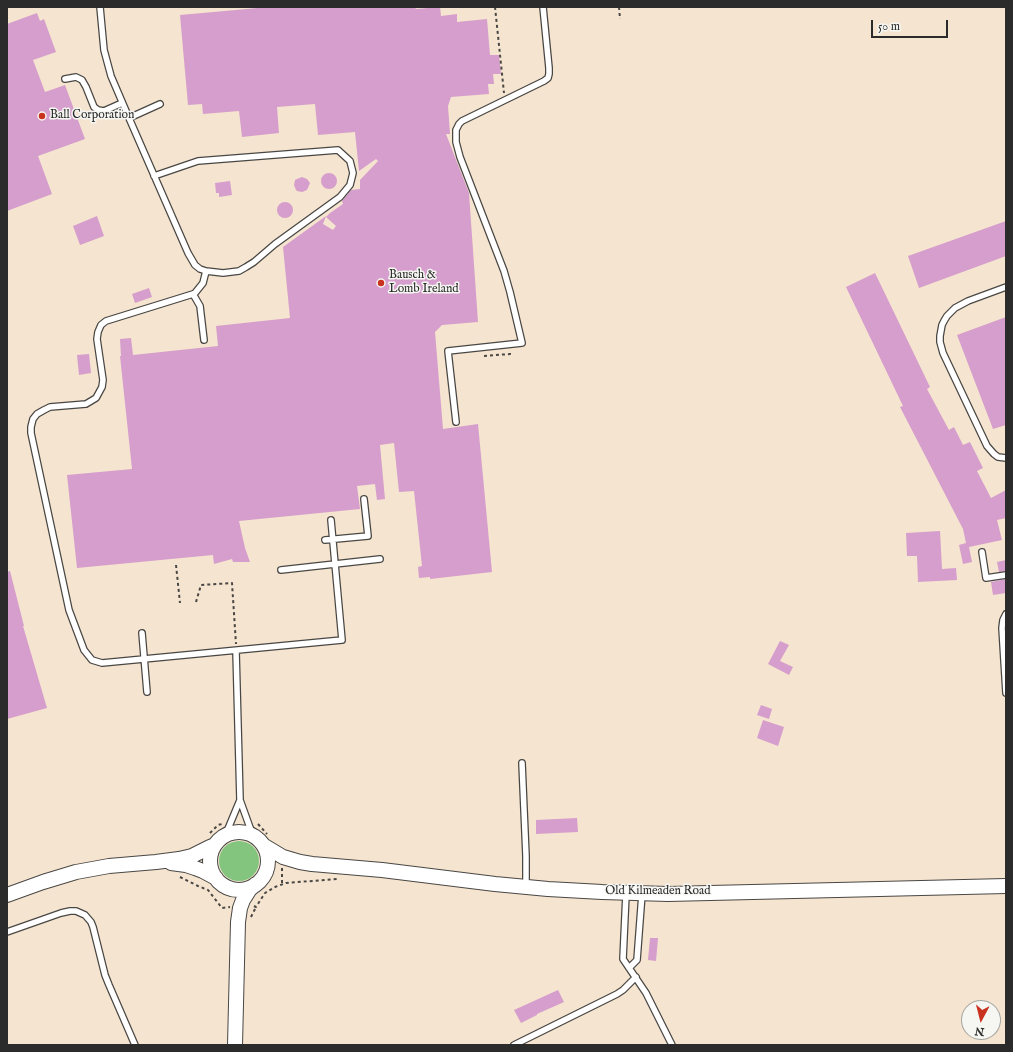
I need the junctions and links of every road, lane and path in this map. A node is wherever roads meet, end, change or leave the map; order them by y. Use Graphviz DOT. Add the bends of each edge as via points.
graph roads {
  1 [pos="100,7"];
  2 [pos="495,7"];
  3 [pos="543,7"];
  4 [pos="619,7"];
  5 [pos="620,19"];
  6 [pos="65,79"];
  7 [pos="505,100"];
  8 [pos="122,104"];
  9 [pos="160,104"];
  10 [pos="129,118"];
  11 [pos="154,176"];
  12 [pos="206,271"];
  13 [pos="1006,287"];
  14 [pos="193,294"];
  15 [pos="204,340"];
  16 [pos="456,422"];
  17 [pos="1006,458"];
  18 [pos="364,499"];
  19 [pos="331,520"];
  20 [pos="325,540"];
  21 [pos="333,540"];
  22 [pos="982,552"];
  23 [pos="380,559"];
  24 [pos="335,564"];
  25 [pos="176,565"];
  26 [pos="280,570"];
  27 [pos="1006,575"];
  28 [pos="196,602"];
  29 [pos="180,603"];
  30 [pos="1006,614"];
  31 [pos="142,633"];
  32 [pos="236,651"];
  33 [pos="144,659"];
  34 [pos="147,692"];
  35 [pos="1006,693"];
  36 [pos="522,763"];
  37 [pos="240,800"];
  38 [pos="220,840"];
  39 [pos="258,841"];
  40 [pos="156,862"];
  41 [pos="312,864"];
  42 [pos="260,880"];
  43 [pos="219,881"];
  44 [pos="1006,886"];
  45 [pos="526,887"];
  46 [pos="626,894"];
  47 [pos="642,894"];
  48 [pos="7,895"];
  49 [pos="256,907"];
  50 [pos="252,915"];
  51 [pos="237,930"];
  52 [pos="7,932"];
  53 [pos="630,968"];
  54 [pos="636,977"];
  55 [pos="135,1045"];
  56 [pos="235,1045"];
  57 [pos="514,1045"];
  58 [pos="672,1045"];
  1 -- 8 [label="lane" via="106,58"];
  2 -- 7 [label="path"];
  3 -- 7 [label="lane" via="548,77"];
  4 -- 5 [label="path"];
  6 -- 8 [label="lane" via="76,77 82,80 94,107 98,110 104,111"];
  7 -- 16 [label="lane" via="462,121 457,128 456,138 462,163 508,283 522,343 448,351"];
  8 -- 10 [label="lane"];
  9 -- 10 [label="lane"];
  10 -- 11 [label="lane"];
  11 -- 12 [label="lane" via="191,259 195,265"];
  11 -- 12 [label="lane" via="198,161 325,150 338,150 350,160 353,173 350,186 340,197 239,271"];
  12 -- 14 [label="lane" via="204,283"];
  13 -- 17 [label="lane" via="955,308 944,321 940,336 943,353 987,446 994,454"];
  14 -- 15 [label="lane" via="200,306"];
  14 -- 33 [label="lane" via="106,321 101,325 97,339 103,380 96,398 86,404 50,407 37,414 31,426 69,610 84,650 92,660 102,663"];
  18 -- 21 [label="lane" via="368,536"];
  19 -- 21 [label="lane"];
  20 -- 21 [label="lane"];
  21 -- 24 [label="lane"];
  22 -- 27 [label="lane" via="986,578"];
  23 -- 24 [label="lane"];
  24 -- 26 [label="lane"];
  24 -- 32 [label="lane" via="342,640"];
  25 -- 29 [label="path"];
  28 -- 32 [label="path" via="201,585 232,583"];
  30 -- 35 [label="lane" via="1002,620 1002,632"];
  31 -- 33 [label="lane"];
  32 -- 33 [label="lane"];
  32 -- 37 [label="lane"];
  33 -- 34 [label="lane"];
  36 -- 45 [label="lane"];
  37 -- 38 [label="lane"];
  37 -- 39 [label="lane"];
  38 -- 39 [label="street" via="239,832"];
  38 -- 40 [label="street" via="192,856"];
  38 -- 43 [label="street" via="210,857 212,870"];
  39 -- 41 [label="street, Old Kilmeaden Road" via="283,857"];
  39 -- 42 [label="street" via="268,862"];
  40 -- 43 [label="street" via="186,865 203,871"];
  40 -- 48 [label="street" via="76,872"];
  41 -- 42 [label="street, Old Kilmeaden Road" via="292,864 278,868"];
  41 -- 45 [label="street, Old Kilmeaden Road"];
  42 -- 43 [label="street" via="252,887 238,890 230,889"];
  42 -- 51 [label="street" via="243,900"];
  43 -- 51 [label="street" via="234,906"];
  44 -- 47 [label="street, Old Kilmeaden Road"];
  45 -- 46 [label="street, Old Kilmeaden Road"];
  46 -- 47 [label="street, Old Kilmeaden Road"];
  46 -- 53 [label="lane" via="622,959"];
  47 -- 53 [label="lane" via="637,960"];
  49 -- 50 [label="path"];
  51 -- 56 [label="street"];
  52 -- 55 [label="lane" via="66,912 86,914 93,927 108,985"];
  53 -- 54 [label="lane"];
  54 -- 57 [label="lane" via="617,994"];
  54 -- 58 [label="lane"];
}
